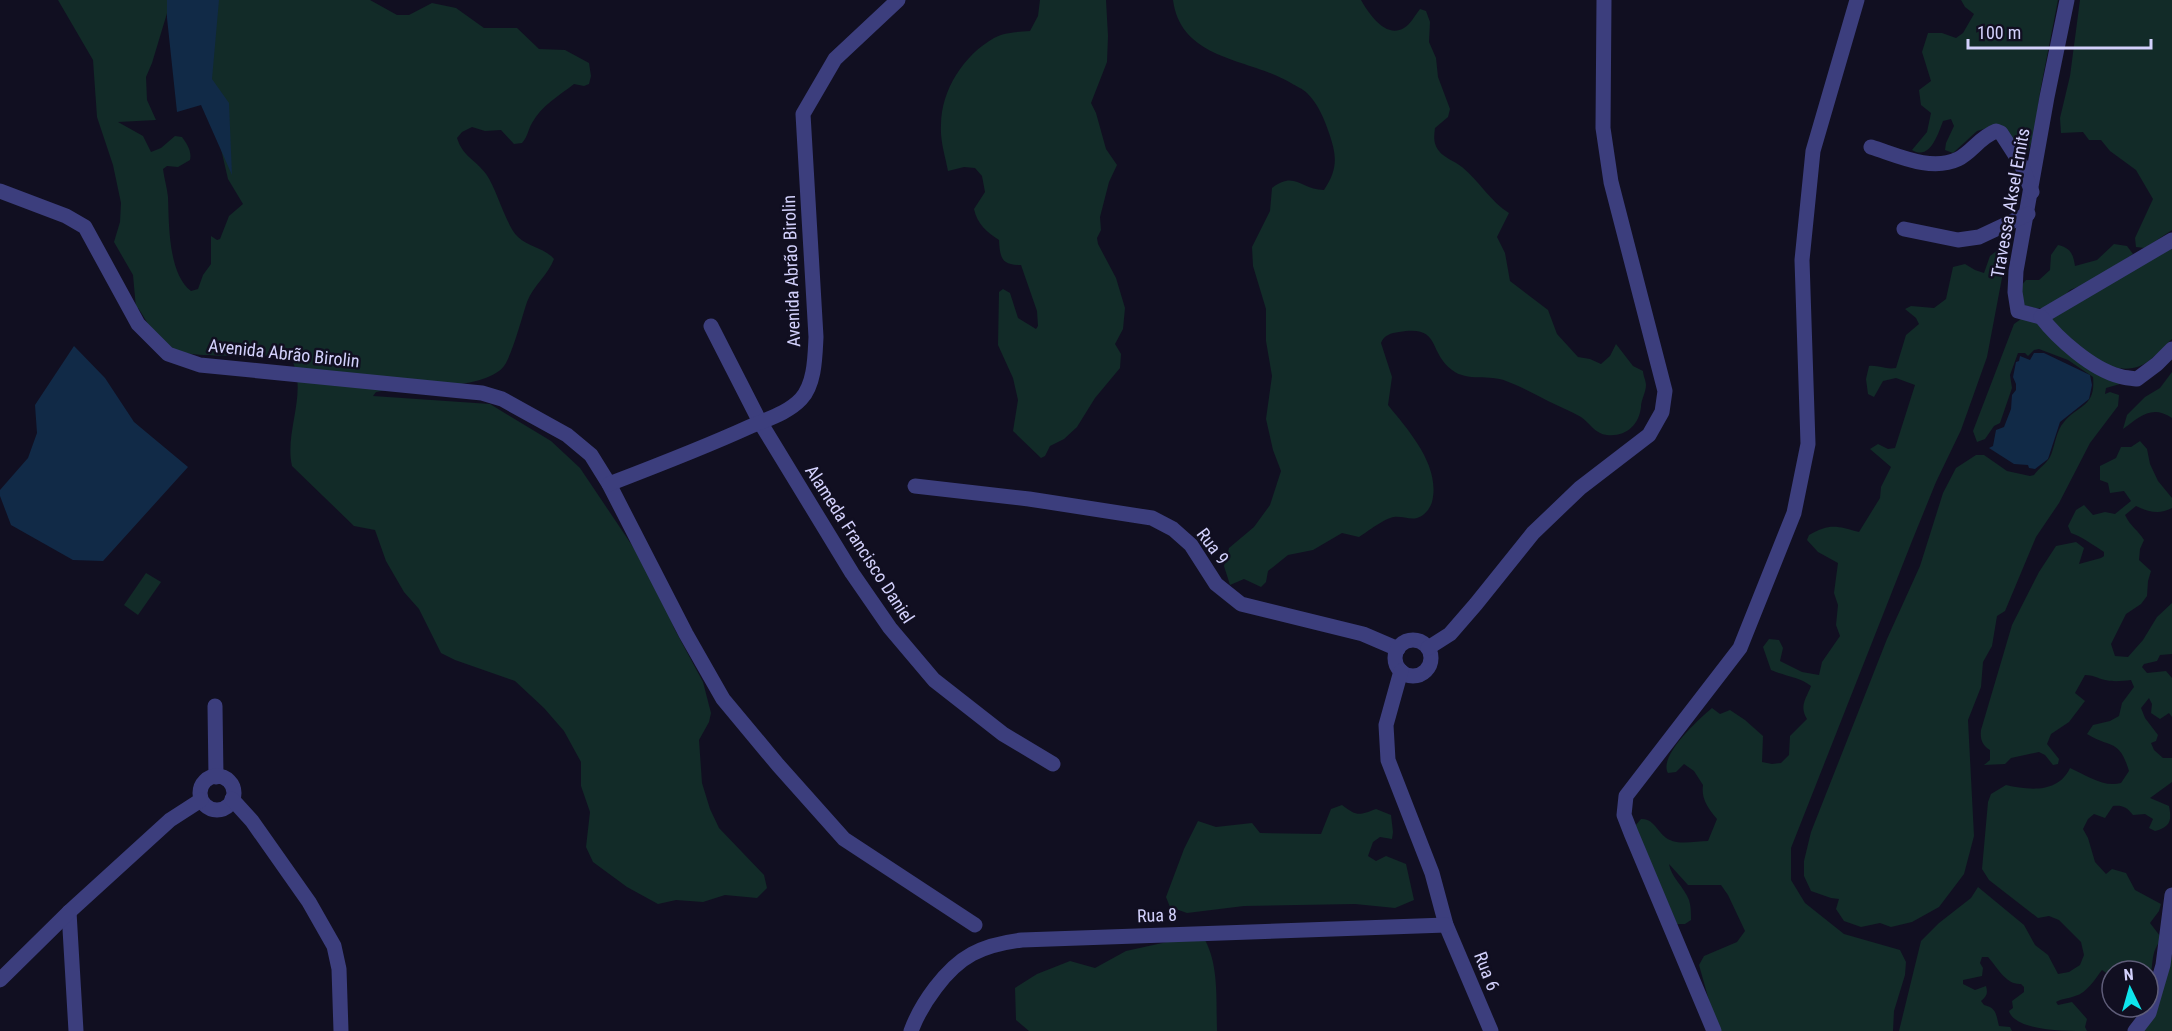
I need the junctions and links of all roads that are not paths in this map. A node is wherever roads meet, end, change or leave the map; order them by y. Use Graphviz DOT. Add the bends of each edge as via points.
graph roads {
  1 [pos="898,0"];
  2 [pos="1604,0"];
  3 [pos="1857,0"];
  4 [pos="2067,0"];
  5 [pos="1871,147"];
  6 [pos="0,191"];
  7 [pos="2032,192"];
  8 [pos="2028,214"];
  9 [pos="1904,228"];
  10 [pos="2172,240"];
  11 [pos="2041,317"];
  12 [pos="711,326"];
  13 [pos="2172,350"];
  14 [pos="760,422"];
  15 [pos="609,484"];
  16 [pos="915,486"];
  17 [pos="1428,648"];
  18 [pos="1398,649"];
  19 [pos="1401,671"];
  20 [pos="215,706"];
  21 [pos="1053,764"];
  22 [pos="216,777"];
  23 [pos="232,799"];
  24 [pos="201,800"];
  25 [pos="2172,895"];
  26 [pos="69,912"];
  27 [pos="975,925"];
  28 [pos="1446,925"];
  29 [pos="0,980"];
  30 [pos="76,1031"];
  31 [pos="342,1031"];
  32 [pos="911,1031"];
  33 [pos="1491,1031"];
  34 [pos="1714,1031"];
  35 [pos="2135,1031"];
  1 -- 14 [label="street, Avenida Abrão Birolin" via="835,59 803,114 816,337 814,361 802,397 787,410"];
  2 -- 17 [label="street" via="1606,150 1665,391 1662,412 1649,435 1580,489 1533,533 1450,634"];
  3 -- 34 [label="street" via="1813,151 1802,260 1808,444 1794,513 1740,648 1626,796 1624,814 1630,833"];
  4 -- 7 [label="street, Travessa Aksel Ernits"];
  5 -- 7 [label="street" via="1937,165 1958,159 1996,131 2021,164"];
  6 -- 15 [label="street, Avenida Abrão Birolin" via="85,227 138,324 168,354 200,365 482,393 502,399 567,435 591,455"];
  7 -- 8 [label="street, Travessa Aksel Ernits"];
  8 -- 9 [label="street" via="1979,237 1958,240"];
  8 -- 11 [label="street, Travessa Aksel Ernits" via="2015,292 2018,311"];
  10 -- 11 [label="street"];
  11 -- 13 [label="street" via="2071,348 2118,376 2137,379"];
  12 -- 14 [label="street, Alameda Francisco Daniel"];
  14 -- 15 [label="street, Avenida Abrão Birolin" via="691,454"];
  14 -- 21 [label="street, Alameda Francisco Daniel" via="852,573 890,628 934,680 1003,734"];
  15 -- 27 [label="street, Avenida Abrão Birolin" via="723,699 844,839"];
  16 -- 18 [label="street, Rua 9" via="1152,518 1191,545 1216,584 1241,604 1363,634"];
  17 -- 18 [label="street" via="1412,640"];
  17 -- 19 [label="street" via="1431,658 1424,672 1413,676"];
  18 -- 19 [label="street" via="1395,661"];
  19 -- 28 [label="street, Rua 6" via="1386,725 1388,760 1432,873"];
  20 -- 22 [label="street"];
  22 -- 23 [label="street" via="230,783"];
  22 -- 24 [label="street" via="202,785"];
  23 -- 24 [label="street" via="226,808 215,810"];
  23 -- 31 [label="street" via="252,820 334,946"];
  24 -- 26 [label="street" via="170,820"];
  25 -- 35 [label="street" via="2163,965 2149,1014"];
  26 -- 29 [label="street"];
  26 -- 30 [label="street"];
  28 -- 32 [label="street, Rua 8" via="999,943 970,954 945,976 918,1011"];
  28 -- 33 [label="street, Rua 6"];
}
